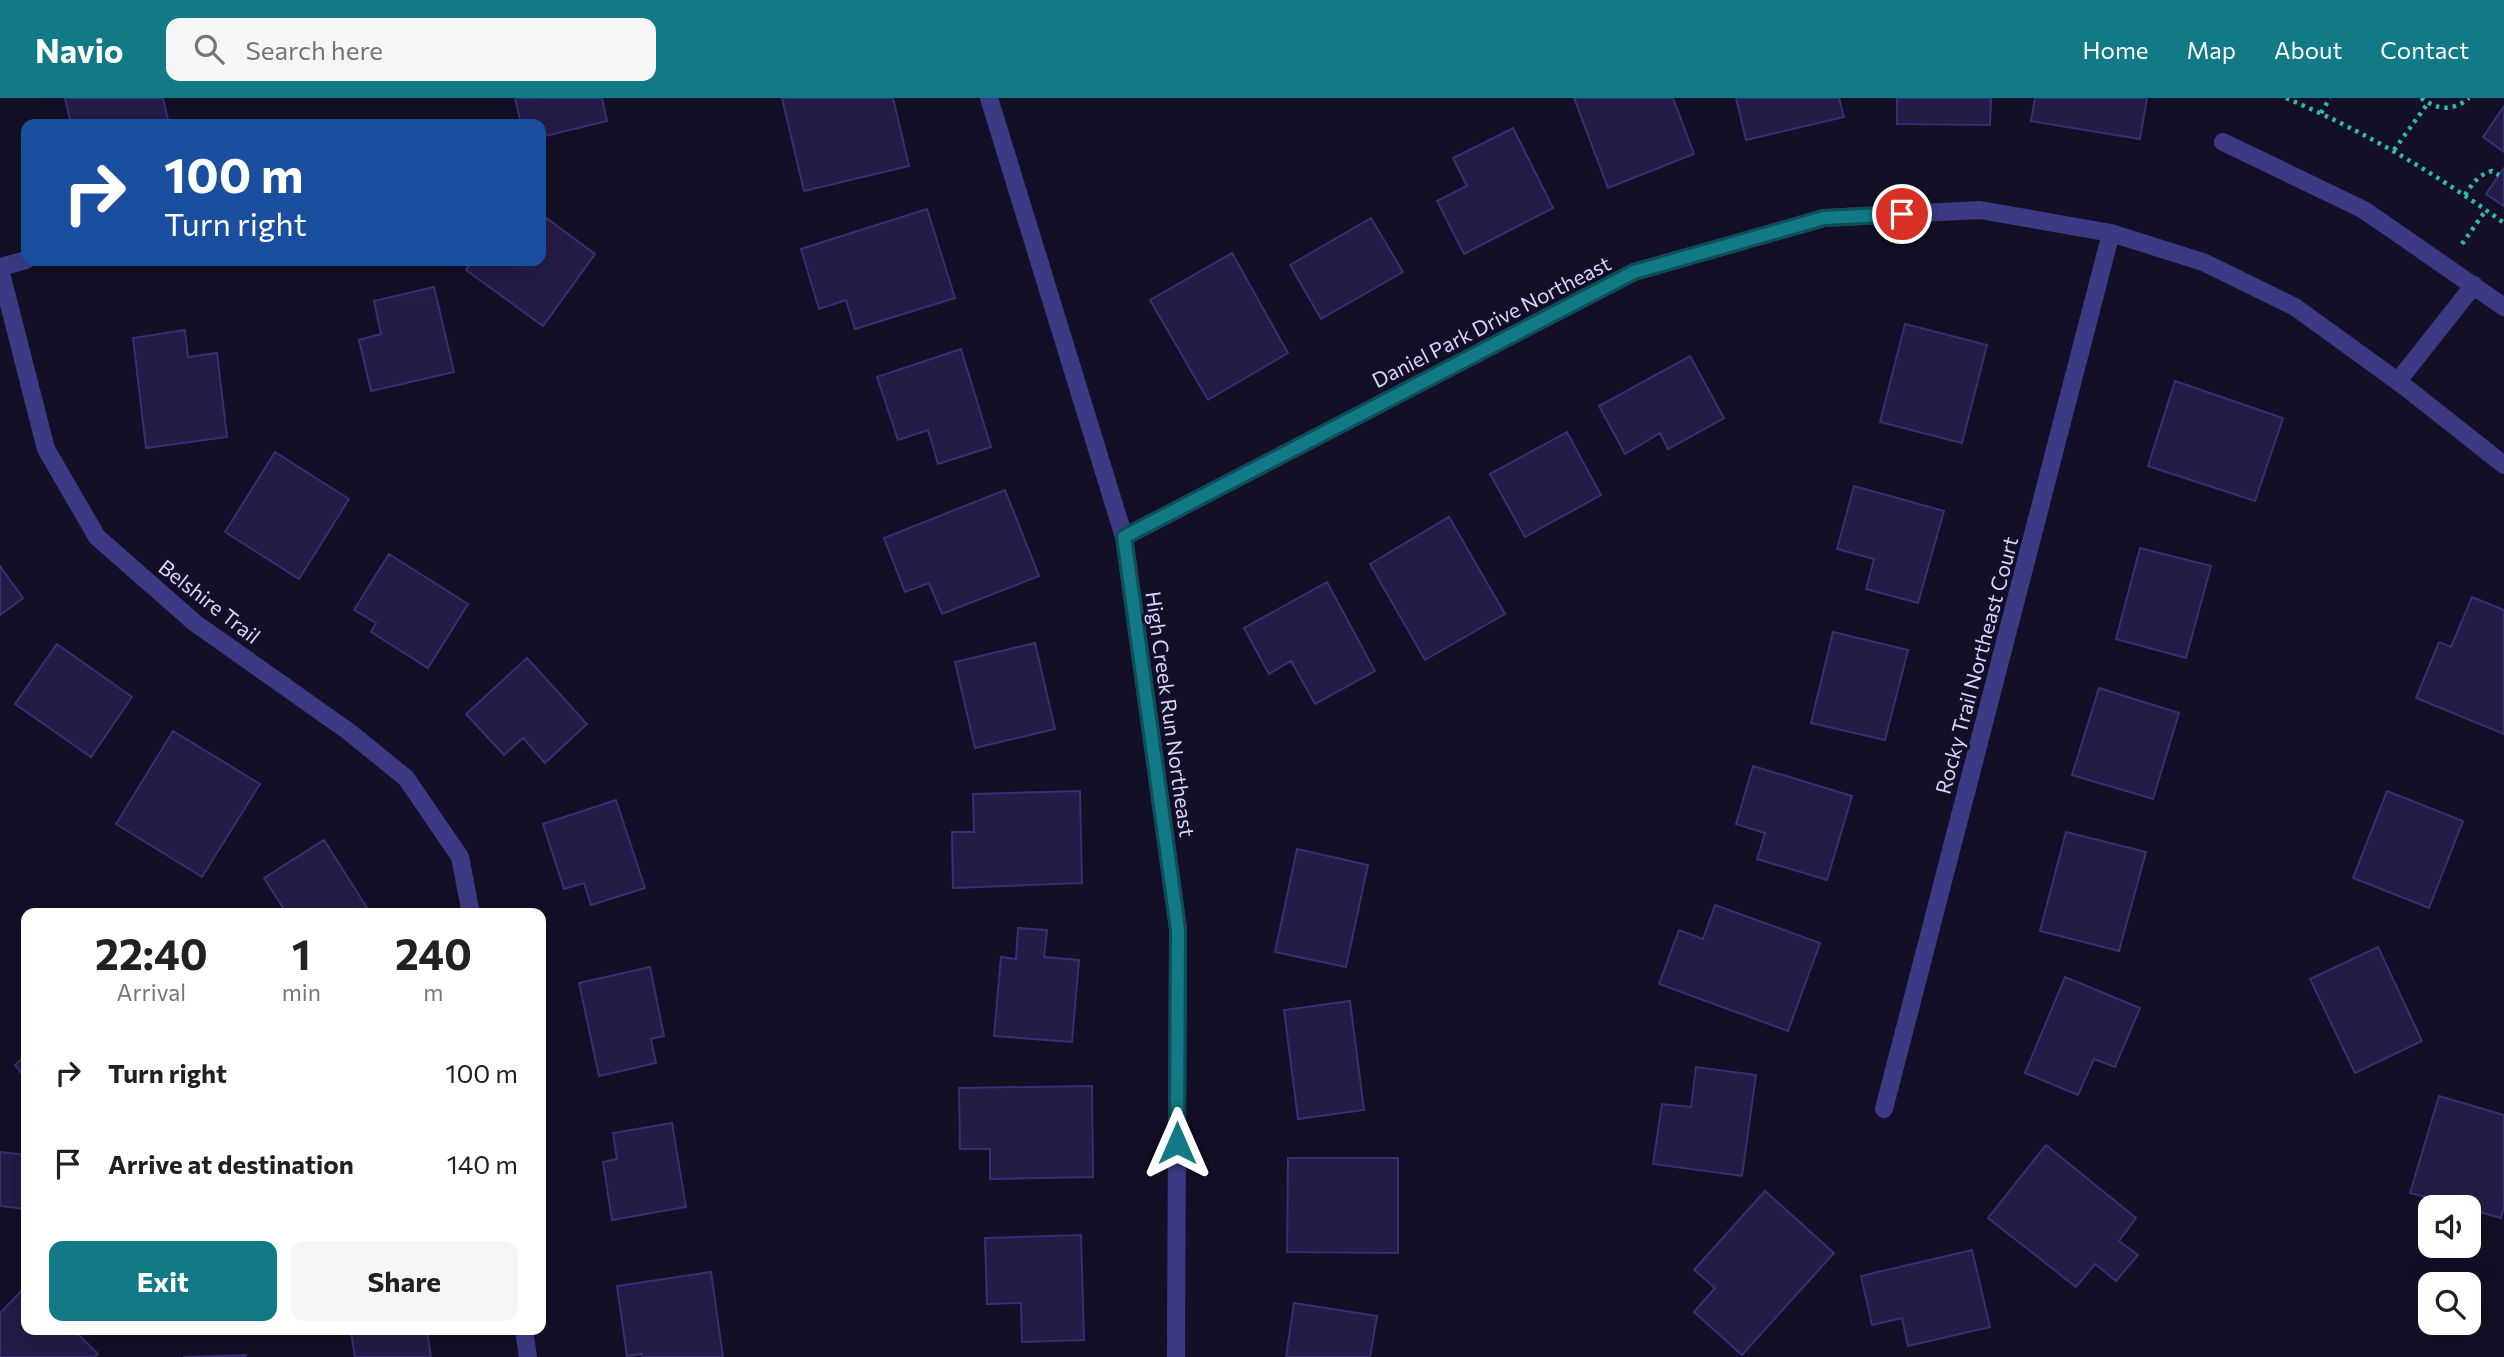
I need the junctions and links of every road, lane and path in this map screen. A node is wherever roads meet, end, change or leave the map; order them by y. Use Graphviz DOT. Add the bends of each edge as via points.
graph roads {
  1 [pos="989,98"];
  2 [pos="2286,98"];
  3 [pos="2330,98"];
  4 [pos="2421,98"];
  5 [pos="2469,98"];
  6 [pos="2428,103"];
  7 [pos="2321,113"];
  8 [pos="2223,142"];
  9 [pos="2394,150"];
  10 [pos="2499,175"];
  11 [pos="2465,195"];
  12 [pos="2486,210"];
  13 [pos="2504,223"];
  14 [pos="2111,233"];
  15 [pos="21,262"];
  16 [pos="2446,265"];
  17 [pos="0,268"];
  18 [pos="2474,285"];
  19 [pos="2504,307"];
  20 [pos="2398,381"];
  21 [pos="2504,465"];
  22 [pos="1124,537"];
  23 [pos="470,908"];
  24 [pos="1884,1109"];
  25 [pos="525,1335"];
  26 [pos="527,1357"];
  27 [pos="1176,1357"];
  1 -- 22 [label="street, High Creek Run Northeast"];
  2 -- 7 [label="path"];
  3 -- 7 [label="path"];
  4 -- 6 [label="path"];
  5 -- 6 [label="path" via="2457,107 2441,109"];
  6 -- 9 [label="path"];
  7 -- 9 [label="path"];
  8 -- 16 [label="street" via="2364,210"];
  9 -- 11 [label="path"];
  10 -- 11 [label="path" via="2486,172"];
  11 -- 12 [label="path"];
  12 -- 13 [label="path"];
  12 -- 16 [label="path"];
  14 -- 20 [label="street, Daniel Park Drive Northeast" via="2203,262 2295,307"];
  14 -- 22 [label="street, Daniel Park Drive Northeast" via="1980,210 1824,218 1634,272"];
  14 -- 24 [label="street, Rocky Trail Northeast Court"];
  15 -- 17 [label="street"];
  16 -- 18 [label="street"];
  17 -- 23 [label="street, Belshire Trail" via="46,449 97,537 195,623 348,731 406,778 460,857"];
  18 -- 19 [label="street"];
  18 -- 20 [label="street"];
  20 -- 21 [label="street, Daniel Park Drive Northeast"];
  22 -- 27 [label="street, High Creek Run Northeast" via="1178,929"];
  25 -- 26 [label="street"];
}
